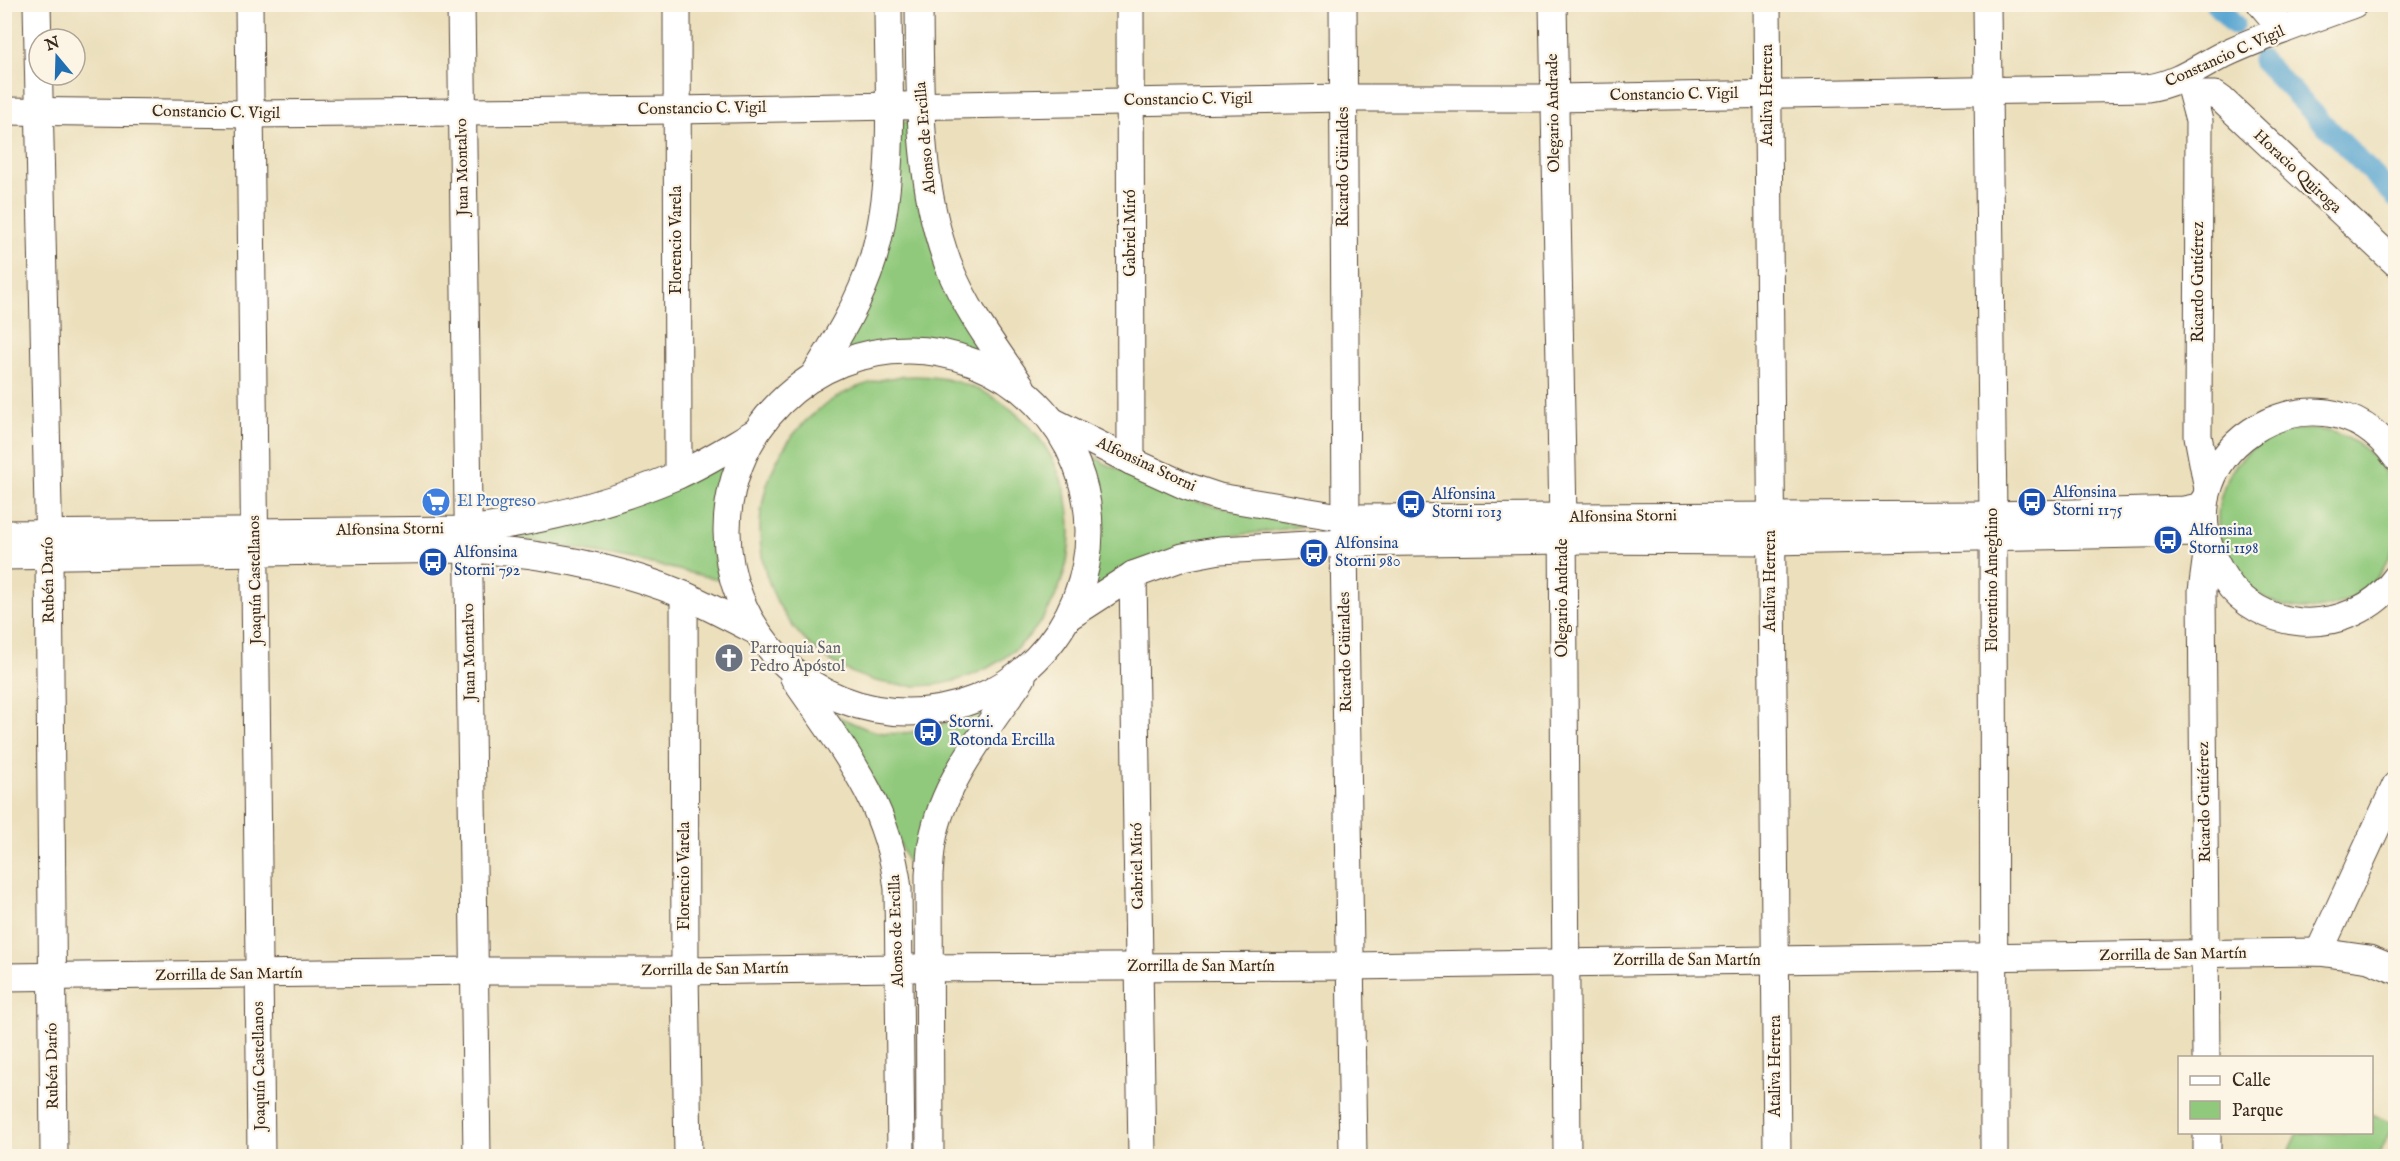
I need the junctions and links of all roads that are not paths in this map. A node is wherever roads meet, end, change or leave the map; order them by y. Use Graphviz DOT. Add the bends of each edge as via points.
graph roads {
  1 [pos="37,4"];
  2 [pos="249,4"];
  3 [pos="461,4"];
  4 [pos="676,4"];
  5 [pos="888,4"];
  6 [pos="919,4"];
  7 [pos="1130,4"];
  8 [pos="1343,4"];
  9 [pos="1553,4"];
  10 [pos="1767,4"];
  11 [pos="1987,4"];
  12 [pos="2261,4"];
  13 [pos="2354,4"];
  14 [pos="2283,30"];
  15 [pos="2190,86"];
  16 [pos="1988,92"];
  17 [pos="1768,93"];
  18 [pos="1344,98"];
  19 [pos="1554,98"];
  20 [pos="1131,101"];
  21 [pos="920,105"];
  22 [pos="889,106"];
  23 [pos="677,110"];
  24 [pos="4,111"];
  25 [pos="38,111"];
  26 [pos="462,111"];
  27 [pos="250,114"];
  28 [pos="2396,263"];
  29 [pos="813,377"];
  30 [pos="1025,392"];
  31 [pos="1054,422"];
  32 [pos="756,432"];
  33 [pos="2396,457"];
  34 [pos="1131,461"];
  35 [pos="678,476"];
  36 [pos="2207,494"];
  37 [pos="1993,526"];
  38 [pos="1563,529"];
  39 [pos="1770,529"];
  40 [pos="1345,530"];
  41 [pos="4,534"];
  42 [pos="468,540"];
  43 [pos="256,542"];
  44 [pos="2207,542"];
  45 [pos="49,544"];
  46 [pos="4,556"];
  47 [pos="1133,575"];
  48 [pos="2396,578"];
  49 [pos="684,596"];
  50 [pos="1068,617"];
  51 [pos="754,630"];
  52 [pos="785,665"];
  53 [pos="1031,665"];
  54 [pos="2396,785"];
  55 [pos="2319,952"];
  56 [pos="2206,954"];
  57 [pos="1993,957"];
  58 [pos="1775,960"];
  59 [pos="1566,962"];
  60 [pos="1351,966"];
  61 [pos="1140,967"];
  62 [pos="899,968"];
  63 [pos="930,968"];
  64 [pos="2396,970"];
  65 [pos="475,971"];
  66 [pos="685,972"];
  67 [pos="260,975"];
  68 [pos="52,976"];
  69 [pos="4,977"];
  70 [pos="2206,1056"];
  71 [pos="2206,1134"];
  72 [pos="54,1156"];
  73 [pos="261,1156"];
  74 [pos="477,1156"];
  75 [pos="688,1156"];
  76 [pos="901,1156"];
  77 [pos="930,1156"];
  78 [pos="1142,1156"];
  79 [pos="1353,1156"];
  80 [pos="1567,1156"];
  81 [pos="1777,1156"];
  82 [pos="1994,1156"];
  83 [pos="2206,1156"];
  1 -- 25 [label="street, Rubén Darío"];
  2 -- 27 [label="street, Joaquín Castellanos"];
  3 -- 26 [label="street, Juan Montalvo"];
  4 -- 23 [label="street, Florencio Varela"];
  5 -- 22 [label="street, Alonso de Ercilla"];
  6 -- 21 [label="street, Alonso de Ercilla"];
  7 -- 20 [label="street, Gabriel Miró"];
  8 -- 18 [label="street, Ricardo Güiraldes"];
  9 -- 19 [label="street, Olegario Andrade"];
  10 -- 17 [label="street, Ataliva Herrera"];
  11 -- 16 [label="street, Florentino Ameghino"];
  12 -- 14 [label="street"];
  13 -- 14 [label="street, Constancio C. Vigil"];
  14 -- 15 [label="street, Constancio C. Vigil" via="2230,51"];
  15 -- 16 [label="street, Constancio C. Vigil"];
  15 -- 28 [label="street, Horacio Quiroga" via="2222,100"];
  15 -- 36 [label="street, Ricardo Gutiérrez" via="2199,122 2198,436"];
  16 -- 17 [label="street, Constancio C. Vigil"];
  16 -- 37 [label="street, Florentino Ameghino"];
  17 -- 19 [label="street, Constancio C. Vigil"];
  17 -- 39 [label="street, Ataliva Herrera"];
  18 -- 19 [label="street, Constancio C. Vigil"];
  18 -- 20 [label="street, Constancio C. Vigil"];
  18 -- 40 [label="street, Ricardo Güiraldes"];
  19 -- 38 [label="street, Olegario Andrade"];
  20 -- 21 [label="street, Constancio C. Vigil"];
  20 -- 34 [label="street, Gabriel Miró"];
  21 -- 22 [label="street, Constancio C. Vigil"];
  21 -- 30 [label="street, Alonso de Ercilla" via="926,170 948,263 975,318"];
  22 -- 23 [label="street, Constancio C. Vigil"];
  22 -- 29 [label="street, Alonso de Ercilla" via="888,189 873,259 849,319"];
  23 -- 26 [label="street, Constancio C. Vigil"];
  23 -- 35 [label="street, Florencio Varela"];
  24 -- 25 [label="street, Constancio C. Vigil"];
  25 -- 27 [label="street, Constancio C. Vigil"];
  25 -- 45 [label="street, Rubén Darío"];
  26 -- 27 [label="street, Constancio C. Vigil"];
  26 -- 42 [label="street, Juan Montalvo"];
  27 -- 43 [label="street, Joaquín Castellanos"];
  29 -- 30 [label="street" via="866,355 922,350 977,363"];
  29 -- 32 [label="street" via="782,401"];
  30 -- 31 [label="street"];
  31 -- 34 [label="street, Alfonsina Storni"];
  31 -- 50 [label="street" via="1075,457 1087,497 1090,538 1084,579"];
  32 -- 35 [label="street, Alfonsina Storni"];
  32 -- 51 [label="street" via="735,475 727,521 730,569"];
  33 -- 36 [label="street" via="2355,423 2326,414 2296,414 2266,422 2241,438 2221,462"];
  34 -- 40 [label="street, Alfonsina Storni" via="1219,497"];
  35 -- 42 [label="street, Alfonsina Storni" via="576,510 502,526"];
  36 -- 37 [label="street, Alfonsina Storni" via="2199,507 2184,510"];
  36 -- 44 [label="street"];
  37 -- 39 [label="street, Alfonsina Storni"];
  37 -- 44 [label="street, Alfonsina Storni" via="2192,533"];
  37 -- 57 [label="street, Florentino Ameghino"];
  38 -- 39 [label="street, Alfonsina Storni"];
  38 -- 40 [label="street, Alfonsina Storni"];
  38 -- 59 [label="street, Olegario Andrade"];
  39 -- 58 [label="street, Ataliva Herrera"];
  40 -- 47 [label="street, Alfonsina Storni" via="1183,557"];
  40 -- 60 [label="street, Ricardo Güiraldes"];
  41 -- 45 [label="street, Alfonsina Storni"];
  42 -- 43 [label="street, Alfonsina Storni"];
  42 -- 49 [label="street, Alfonsina Storni" via="598,566"];
  42 -- 65 [label="street, Juan Montalvo"];
  43 -- 45 [label="street, Alfonsina Storni"];
  43 -- 67 [label="street, Joaquín Castellanos"];
  44 -- 48 [label="street" via="2216,566 2242,599 2279,618 2300,622 2342,618 2378,597"];
  44 -- 56 [label="street, Ricardo Gutiérrez" via="2202,591"];
  45 -- 46 [label="street, Alfonsina Storni"];
  45 -- 68 [label="street, Rubén Darío"];
  47 -- 50 [label="street, Alfonsina Storni"];
  47 -- 61 [label="street, Gabriel Miró"];
  49 -- 51 [label="street, Alfonsina Storni"];
  49 -- 66 [label="street, Florencio Varela"];
  50 -- 53 [label="street" via="1052,643"];
  51 -- 52 [label="street"];
  52 -- 53 [label="street" via="821,691 863,707 908,713 952,707 994,691"];
  52 -- 62 [label="street, Alonso de Ercilla" via="856,768 882,820 896,872"];
  53 -- 63 [label="street, Alonso de Ercilla" via="957,775 942,807 929,875"];
  54 -- 55 [label="street"];
  55 -- 56 [label="street, Zorrilla de San Martín"];
  55 -- 64 [label="street, Zorrilla de San Martín" via="2369,959"];
  56 -- 57 [label="street, Zorrilla de San Martín"];
  56 -- 70 [label="street, Ricardo Gutiérrez"];
  57 -- 58 [label="street, Zorrilla de San Martín"];
  57 -- 82 [label="street, Florentino Ameghino"];
  58 -- 59 [label="street, Zorrilla de San Martín"];
  58 -- 81 [label="street, Ataliva Herrera"];
  59 -- 60 [label="street, Zorrilla de San Martín"];
  59 -- 80 [label="street, Olegario Andrade"];
  60 -- 61 [label="street, Zorrilla de San Martín"];
  60 -- 79 [label="street, Ricardo Güiraldes"];
  61 -- 63 [label="street, Zorrilla de San Martín"];
  61 -- 78 [label="street, Gabriel Miró"];
  62 -- 63 [label="street, Zorrilla de San Martín"];
  62 -- 66 [label="street, Zorrilla de San Martín"];
  62 -- 76 [label="street, Alonso de Ercilla"];
  63 -- 77 [label="street, Alonso de Ercilla"];
  65 -- 66 [label="street, Zorrilla de San Martín"];
  65 -- 67 [label="street, Zorrilla de San Martín"];
  65 -- 74 [label="street, Juan Montalvo"];
  66 -- 75 [label="street, Florencio Varela"];
  67 -- 68 [label="street, Zorrilla de San Martín"];
  67 -- 73 [label="street, Joaquín Castellanos"];
  68 -- 69 [label="street, Zorrilla de San Martín"];
  68 -- 72 [label="street, Rubén Darío"];
  71 -- 83 [label="street"];
}
